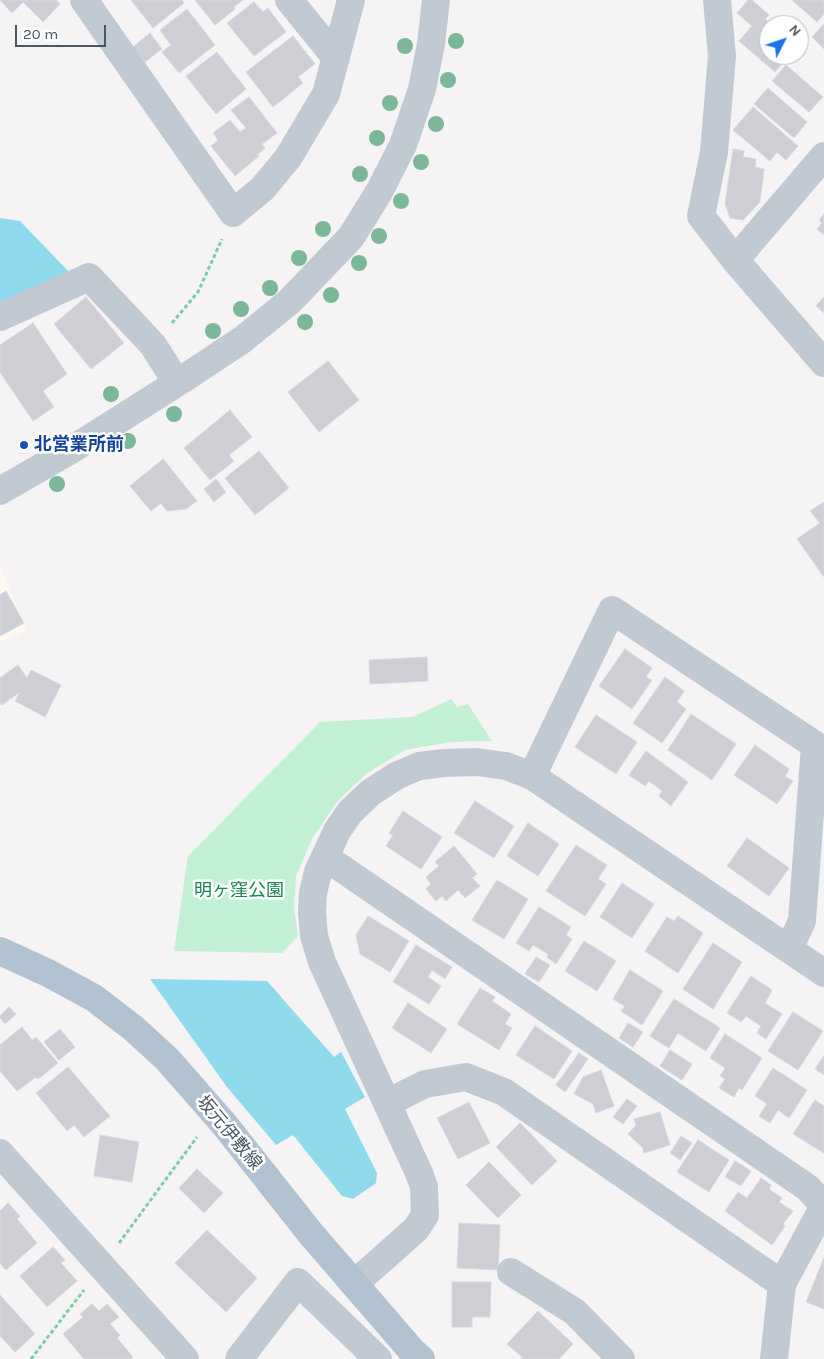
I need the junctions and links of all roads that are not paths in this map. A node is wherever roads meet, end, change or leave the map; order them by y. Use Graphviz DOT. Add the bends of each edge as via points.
graph roads {
  1 [pos="84,0"];
  2 [pos="289,0"];
  3 [pos="351,0"];
  4 [pos="436,0"];
  5 [pos="717,0"];
  6 [pos="336,58"];
  7 [pos="824,156"];
  8 [pos="735,260"];
  9 [pos="0,317"];
  10 [pos="824,363"];
  11 [pos="176,383"];
  12 [pos="0,491"];
  13 [pos="532,776"];
  14 [pos="325,857"];
  15 [pos="789,949"];
  16 [pos="0,952"];
  17 [pos="824,973"];
  18 [pos="387,1103"];
  19 [pos="0,1153"];
  20 [pos="512,1272"];
  21 [pos="354,1284"];
  22 [pos="782,1284"];
  23 [pos="412,1356"];
  24 [pos="185,1359"];
  25 [pos="239,1359"];
  26 [pos="378,1359"];
  27 [pos="621,1359"];
  28 [pos="774,1359"];
  1 -- 6 [label="street" via="233,213 262,189 288,158 326,94"];
  2 -- 6 [label="street"];
  3 -- 6 [label="street"];
  4 -- 11 [label="street" via="422,89 403,145 379,192 350,237 290,300 242,340"];
  5 -- 8 [label="street" via="722,56 714,152 701,216"];
  7 -- 8 [label="street"];
  8 -- 10 [label="street"];
  9 -- 11 [label="street" via="89,277 153,345"];
  11 -- 12 [label="street"];
  13 -- 14 [label="street" via="506,766 477,762 419,766 370,793 350,812"];
  13 -- 15 [label="street"];
  13 -- 15 [label="street" via="612,610 815,745 802,921"];
  14 -- 18 [label="street" via="313,893 314,936 322,962"];
  14 -- 22 [label="street" via="808,1188 824,1206"];
  15 -- 17 [label="street"];
  16 -- 21 [label="main road, 坂元伊敷線" via="94,998 133,1028 167,1060 224,1124"];
  18 -- 21 [label="street" via="424,1187 425,1215 416,1229"];
  18 -- 22 [label="street" via="425,1084 466,1077 504,1092"];
  19 -- 24 [label="street"];
  20 -- 27 [label="street" via="575,1312"];
  21 -- 23 [label="main road, 坂元伊敷線"];
  22 -- 28 [label="street"];
  25 -- 26 [label="street" via="298,1282"];
}
